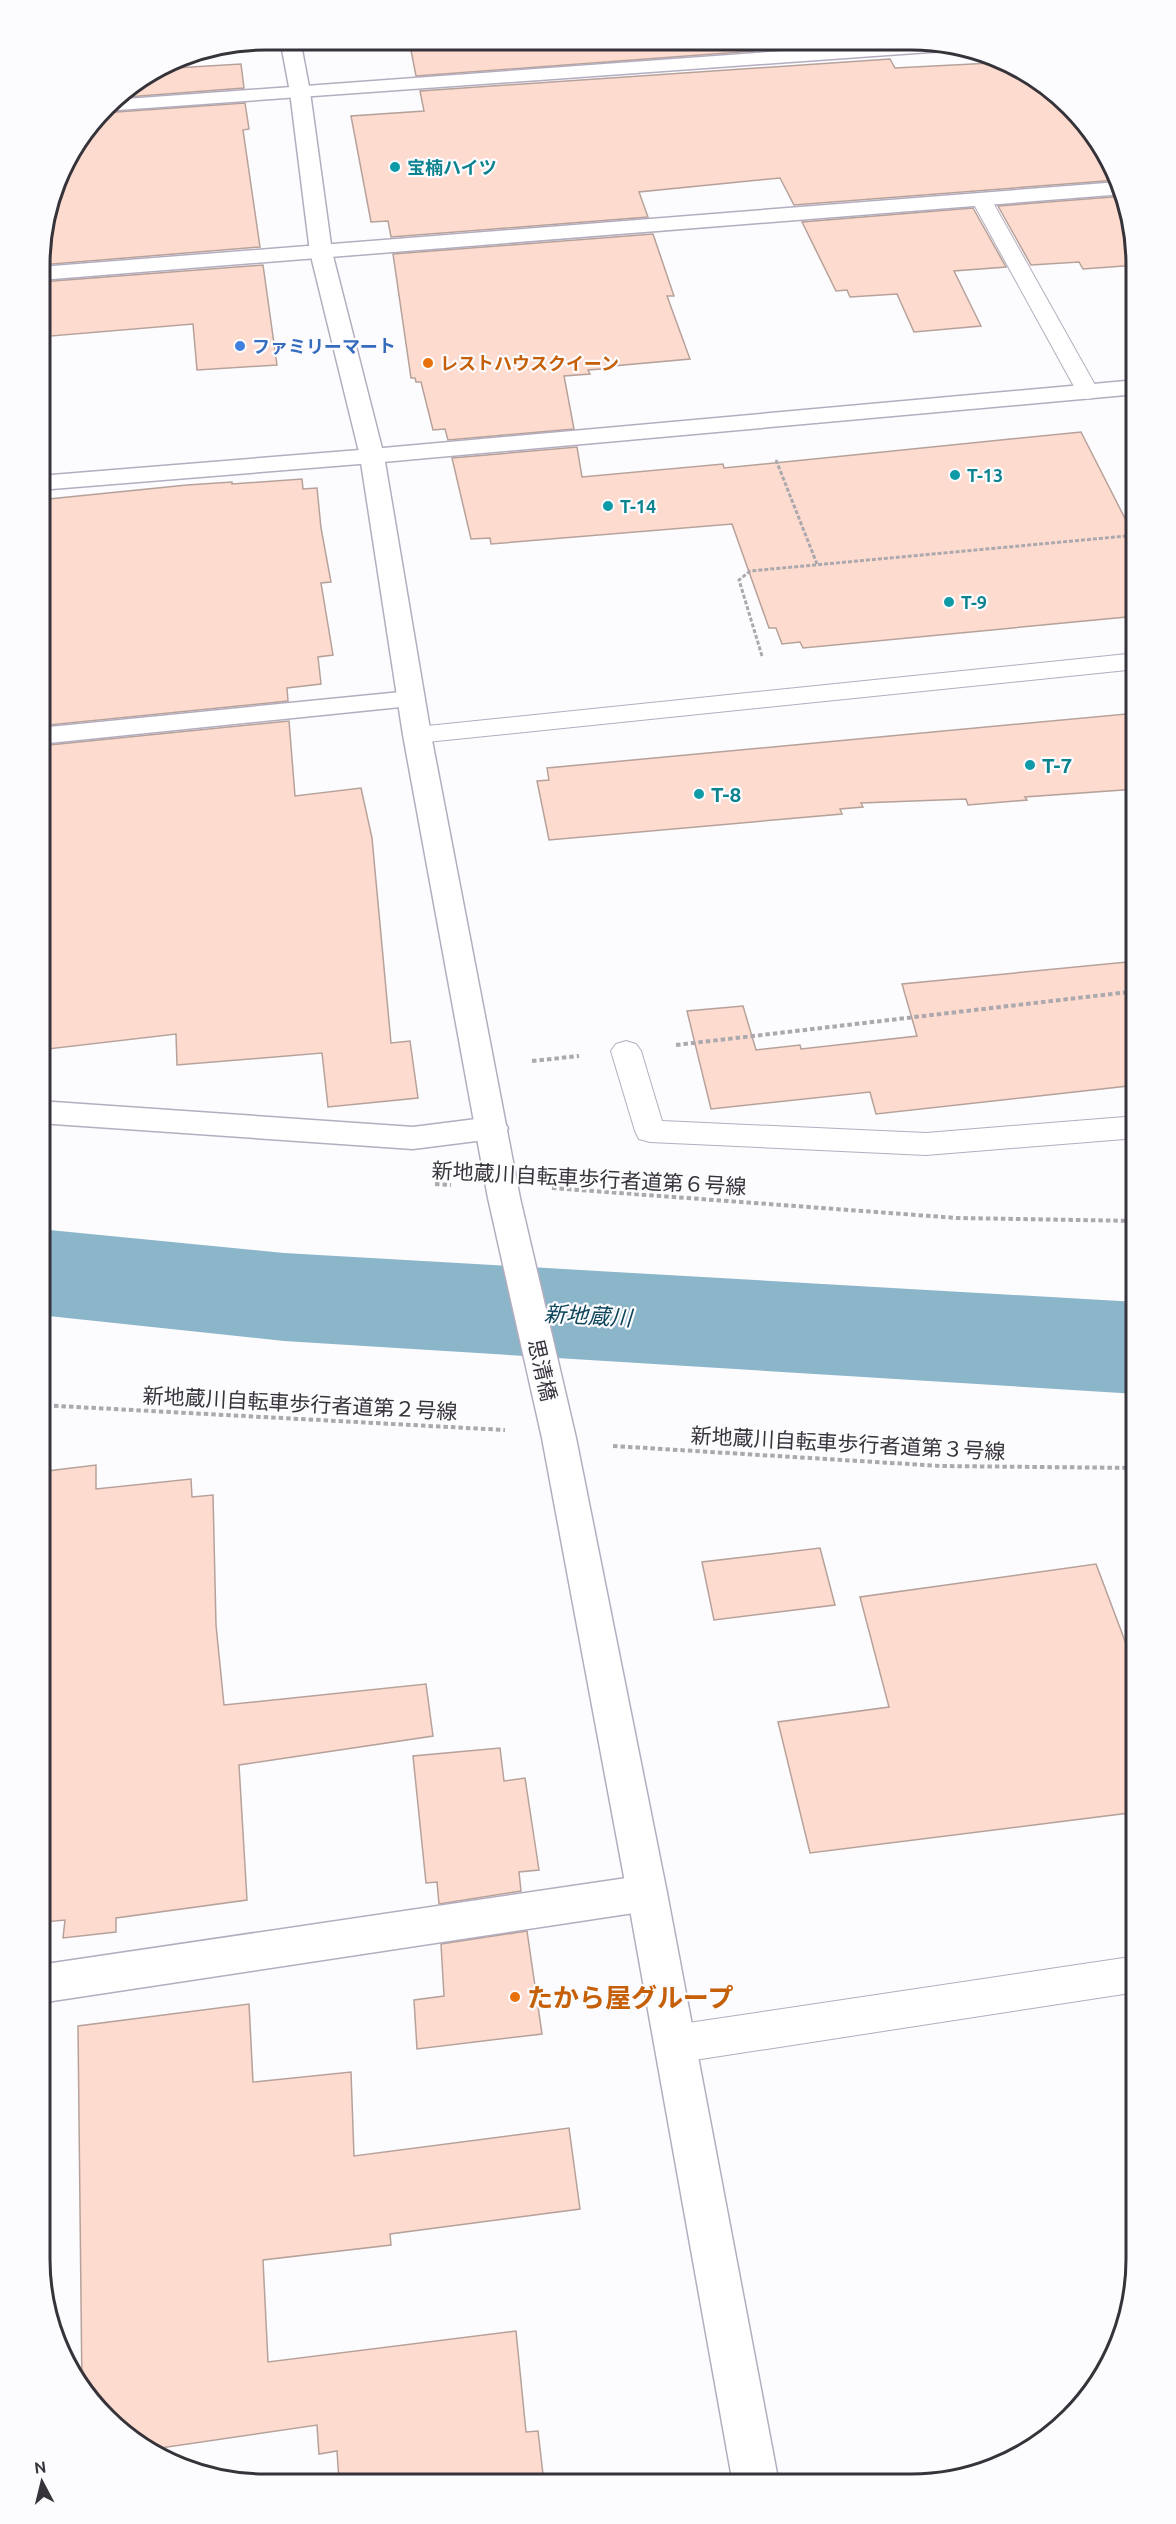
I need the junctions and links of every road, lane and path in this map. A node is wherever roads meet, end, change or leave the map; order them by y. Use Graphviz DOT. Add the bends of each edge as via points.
graph roads {
  1 [pos="292,50"];
  2 [pos="876,50"];
  3 [pos="300,92"];
  4 [pos="121,105"];
  5 [pos="1112,189"];
  6 [pos="981,199"];
  7 [pos="321,252"];
  8 [pos="50,273"];
  9 [pos="1126,388"];
  10 [pos="1088,392"];
  11 [pos="777,418"];
  12 [pos="372,456"];
  13 [pos="50,482"];
  14 [pos="1126,536"];
  15 [pos="817,564"];
  16 [pos="1126,662"];
  17 [pos="764,665"];
  18 [pos="411,699"];
  19 [pos="50,734"];
  20 [pos="417,735"];
  21 [pos="1126,991"];
  22 [pos="626,1050"];
  23 [pos="532,1061"];
  24 [pos="50,1113"];
  25 [pos="492,1128"];
  26 [pos="1126,1128"];
  27 [pos="429,1183"];
  28 [pos="504,1192"];
  29 [pos="1126,1221"];
  30 [pos="50,1406"];
  31 [pos="559,1438"];
  32 [pos="1126,1468"];
  33 [pos="646,1893"];
  34 [pos="1126,1976"];
  35 [pos="50,1982"];
  36 [pos="675,2044"];
  37 [pos="754,2474"];
  1 -- 3 [label="street, 思清橋"];
  2 -- 3 [label="street"];
  3 -- 4 [label="street"];
  3 -- 7 [label="street, 思清橋"];
  5 -- 6 [label="street"];
  6 -- 7 [label="street"];
  6 -- 10 [label="lane"];
  7 -- 8 [label="street"];
  7 -- 12 [label="street, 思清橋"];
  9 -- 10 [label="street"];
  10 -- 11 [label="street"];
  11 -- 12 [label="street"];
  11 -- 15 [label="path" via="789,450 775,458"];
  12 -- 13 [label="street"];
  12 -- 18 [label="street, 思清橋"];
  14 -- 15 [label="path"];
  15 -- 17 [label="path" via="750,571 740,580"];
  16 -- 20 [label="lane"];
  18 -- 19 [label="street"];
  18 -- 20 [label="street, 思清橋"];
  20 -- 25 [label="street, 思清橋"];
  21 -- 22 [label="path"];
  22 -- 23 [label="path"];
  22 -- 26 [label="lane" via="650,1131 926,1144"];
  24 -- 25 [label="street" via="413,1138"];
  25 -- 28 [label="street, 思清橋"];
  27 -- 28 [label="path, 新地蔵川自転車歩行者道第６号線"];
  28 -- 29 [label="path, 新地蔵川自転車歩行者道第６号線" via="571,1189 957,1218"];
  28 -- 31 [label="street, 思清橋"];
  30 -- 31 [label="path, 新地蔵川自転車歩行者道第２号線" via="494,1429"];
  31 -- 32 [label="path, 新地蔵川自転車歩行者道第３号線" via="606,1446 929,1465"];
  31 -- 33 [label="street, 思清橋"];
  33 -- 35 [label="street"];
  33 -- 36 [label="street, 思清橋"];
  34 -- 36 [label="lane"];
  36 -- 37 [label="street, 思清橋"];
}
